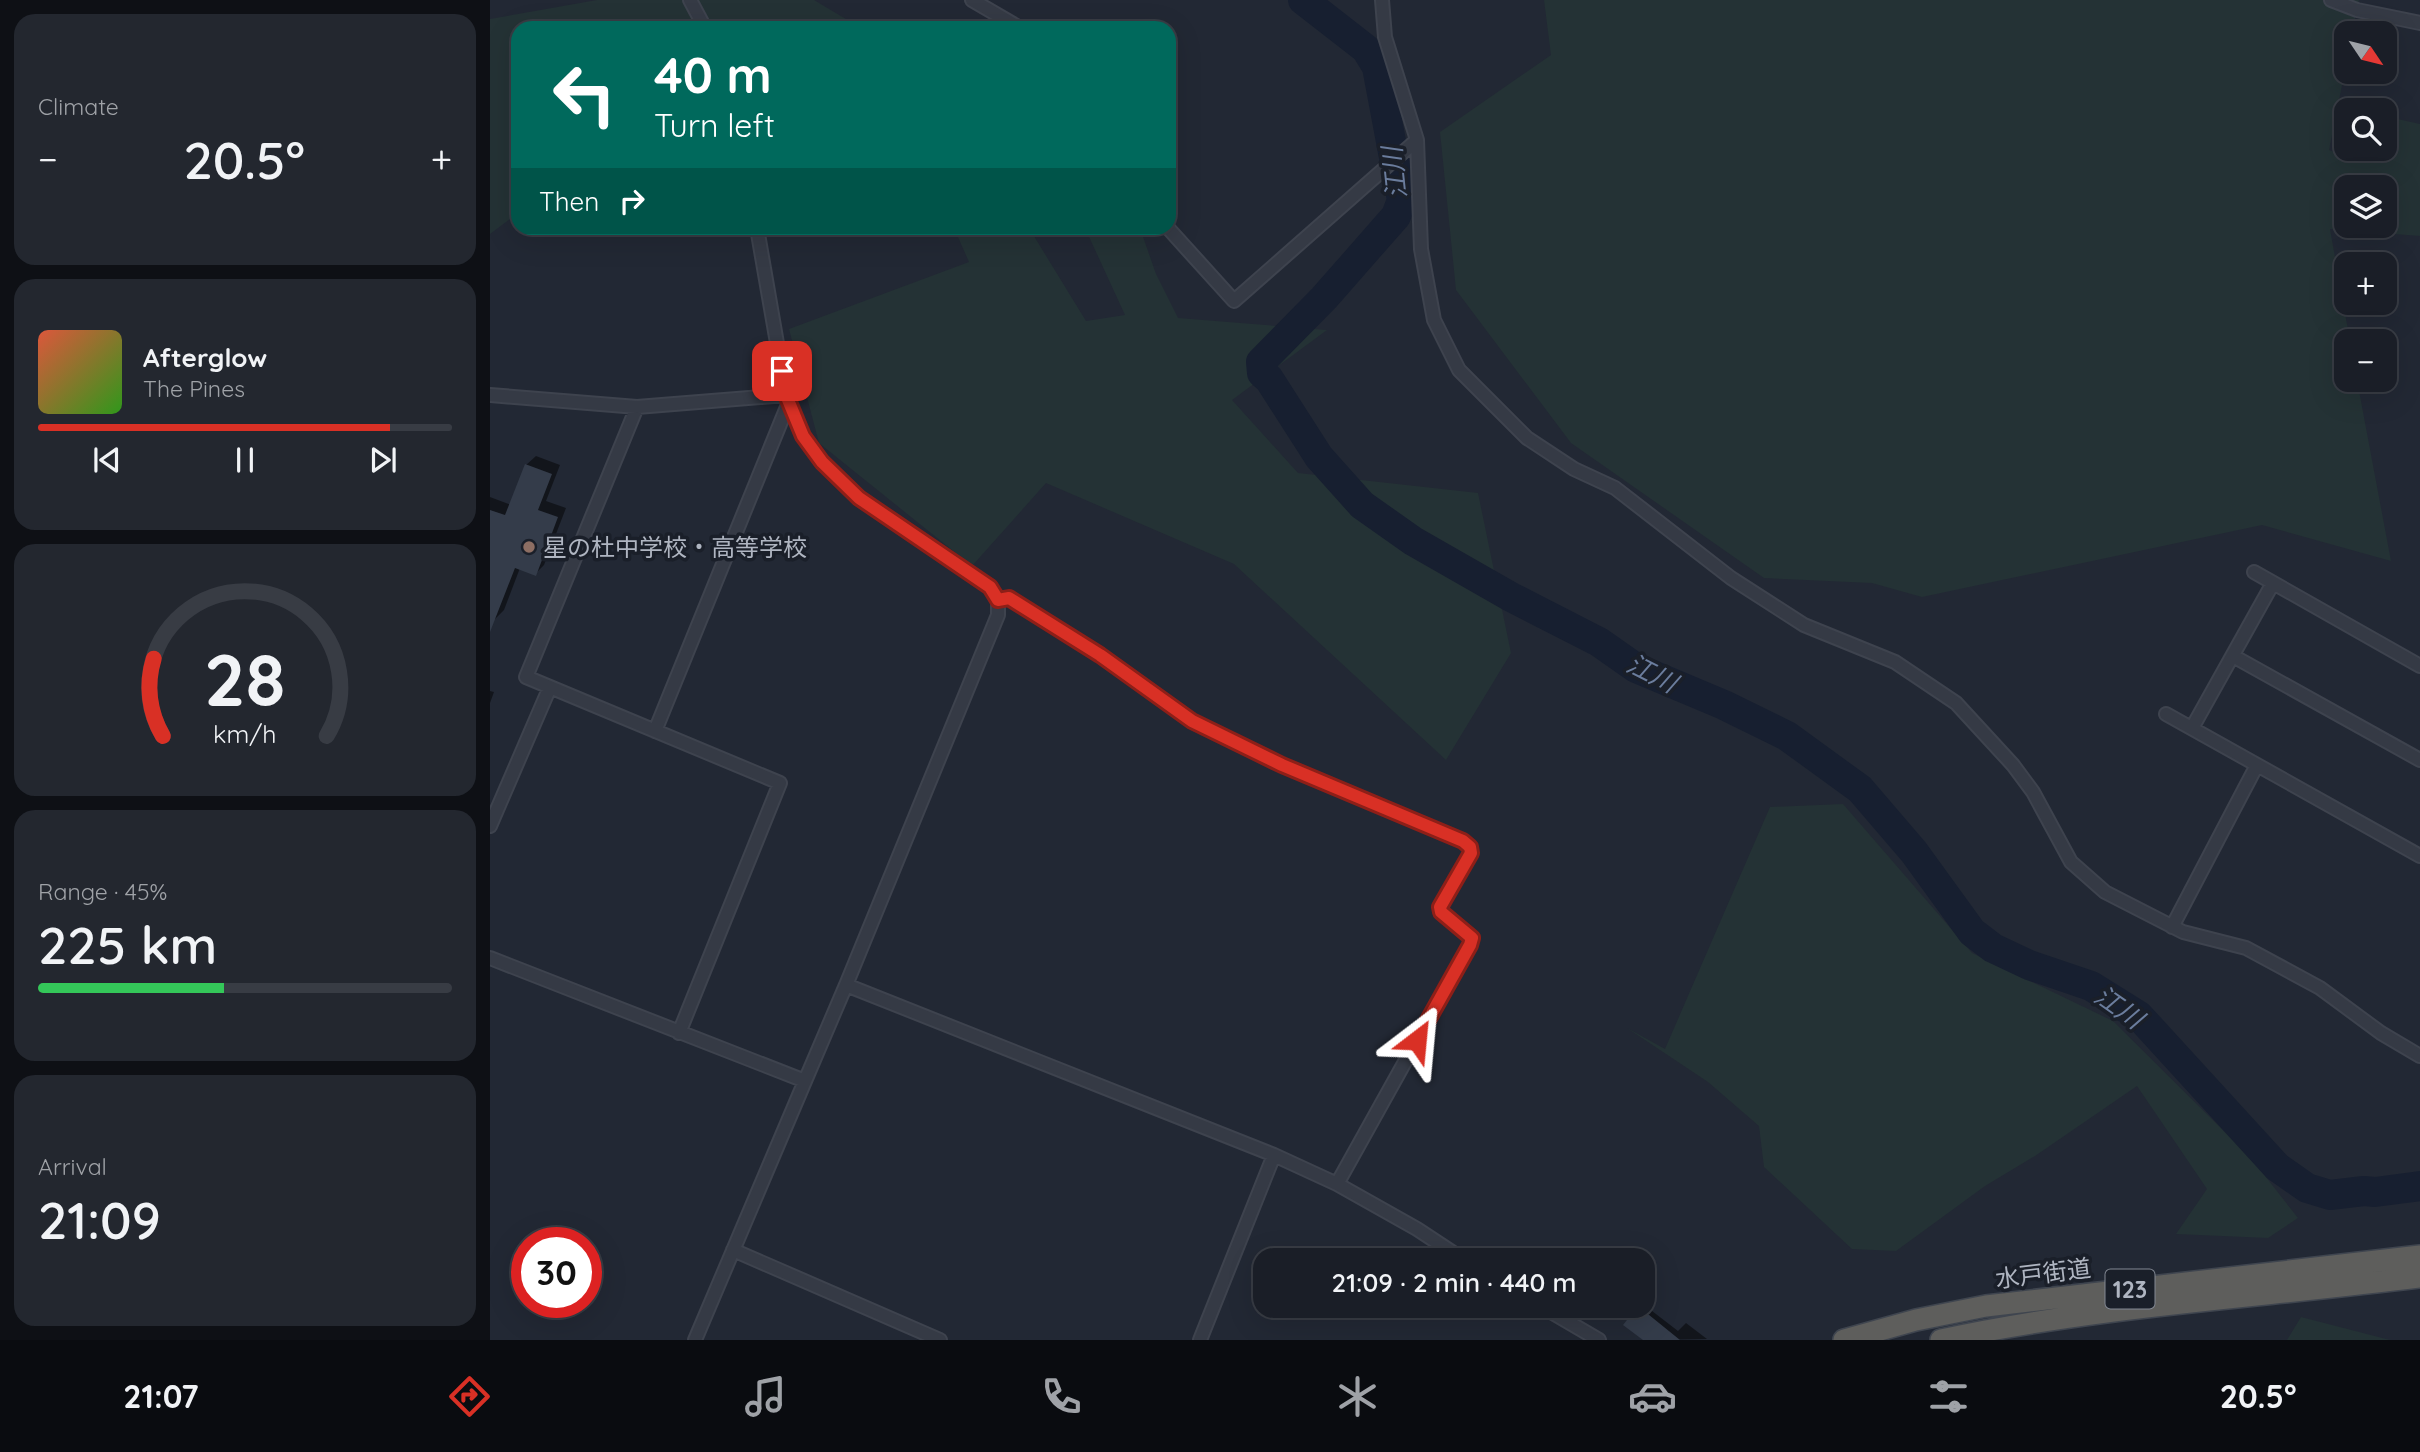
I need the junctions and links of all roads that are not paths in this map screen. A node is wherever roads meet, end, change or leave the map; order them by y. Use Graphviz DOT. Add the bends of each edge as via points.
graph roads {
  1 [pos="690,0"];
  2 [pos="1382,0"];
  3 [pos="2331,0"];
  4 [pos="978,1"];
  5 [pos="701,21"];
  6 [pos="1009,21"];
  7 [pos="2420,23"];
  8 [pos="1416,140"];
  9 [pos="758,235"];
  10 [pos="1174,235"];
  11 [pos="490,395"];
  12 [pos="788,398"];
  13 [pos="637,407"];
  14 [pos="2254,572"];
  15 [pos="2273,583"];
  16 [pos="998,600"];
  17 [pos="2233,656"];
  18 [pos="2418,660"];
  19 [pos="550,687"];
  20 [pos="2166,714"];
  21 [pos="2192,728"];
  22 [pos="655,731"];
  23 [pos="2420,760"];
  24 [pos="2257,765"];
  25 [pos="490,826"];
  26 [pos="2420,856"];
  27 [pos="2172,927"];
  28 [pos="490,958"];
  29 [pos="846,985"];
  30 [pos="679,1032"];
  31 [pos="2420,1055"];
  32 [pos="805,1081"];
  33 [pos="1274,1155"];
  34 [pos="1337,1184"];
  35 [pos="1446,1248"];
  36 [pos="733,1250"];
  37 [pos="2420,1256"];
  38 [pos="2420,1277"];
  39 [pos="1561,1318"];
  40 [pos="695,1340"];
  41 [pos="940,1340"];
  42 [pos="1200,1340"];
  43 [pos="1599,1340"];
  44 [pos="1844,1340"];
  45 [pos="1941,1340"];
  1 -- 5 [label="street"];
  2 -- 8 [label="street" via="1385,37"];
  3 -- 7 [label="street"];
  4 -- 6 [label="street"];
  8 -- 10 [label="street" via="1234,300"];
  8 -- 27 [label="street" via="1421,249 1434,320 1459,370 1527,438 1574,469 1615,488 1731,578 1804,625 1895,663 1956,703 2033,792 2071,862 2105,892"];
  9 -- 12 [label="street"];
  11 -- 13 [label="street"];
  12 -- 13 [label="street"];
  12 -- 16 [label="street" via="803,436 859,498 990,587"];
  12 -- 22 [label="street"];
  13 -- 19 [label="street" via="526,677"];
  14 -- 15 [label="street"];
  15 -- 17 [label="street"];
  15 -- 18 [label="street"];
  16 -- 29 [label="street" via="998,615"];
  16 -- 34 [label="street" via="1009,598 1192,721 1470,847 1471,853 1440,907 1472,938 1470,945"];
  17 -- 21 [label="street"];
  17 -- 23 [label="street"];
  19 -- 22 [label="street"];
  19 -- 25 [label="street"];
  20 -- 21 [label="street"];
  21 -- 24 [label="street"];
  22 -- 30 [label="street" via="780,783"];
  24 -- 26 [label="street"];
  24 -- 27 [label="street"];
  27 -- 31 [label="street" via="2246,948 2320,988"];
  28 -- 30 [label="street"];
  29 -- 32 [label="street"];
  29 -- 33 [label="street"];
  30 -- 32 [label="street"];
  32 -- 36 [label="street"];
  33 -- 34 [label="street"];
  33 -- 42 [label="street"];
  34 -- 35 [label="street"];
  36 -- 40 [label="street"];
  36 -- 41 [label="street"];
  37 -- 44 [label="highway, 水戸街道 / 123" via="1986,1306"];
  38 -- 45 [label="highway, 水戸街道 / 123" via="2110,1313"];
  39 -- 43 [label="street"];
}
